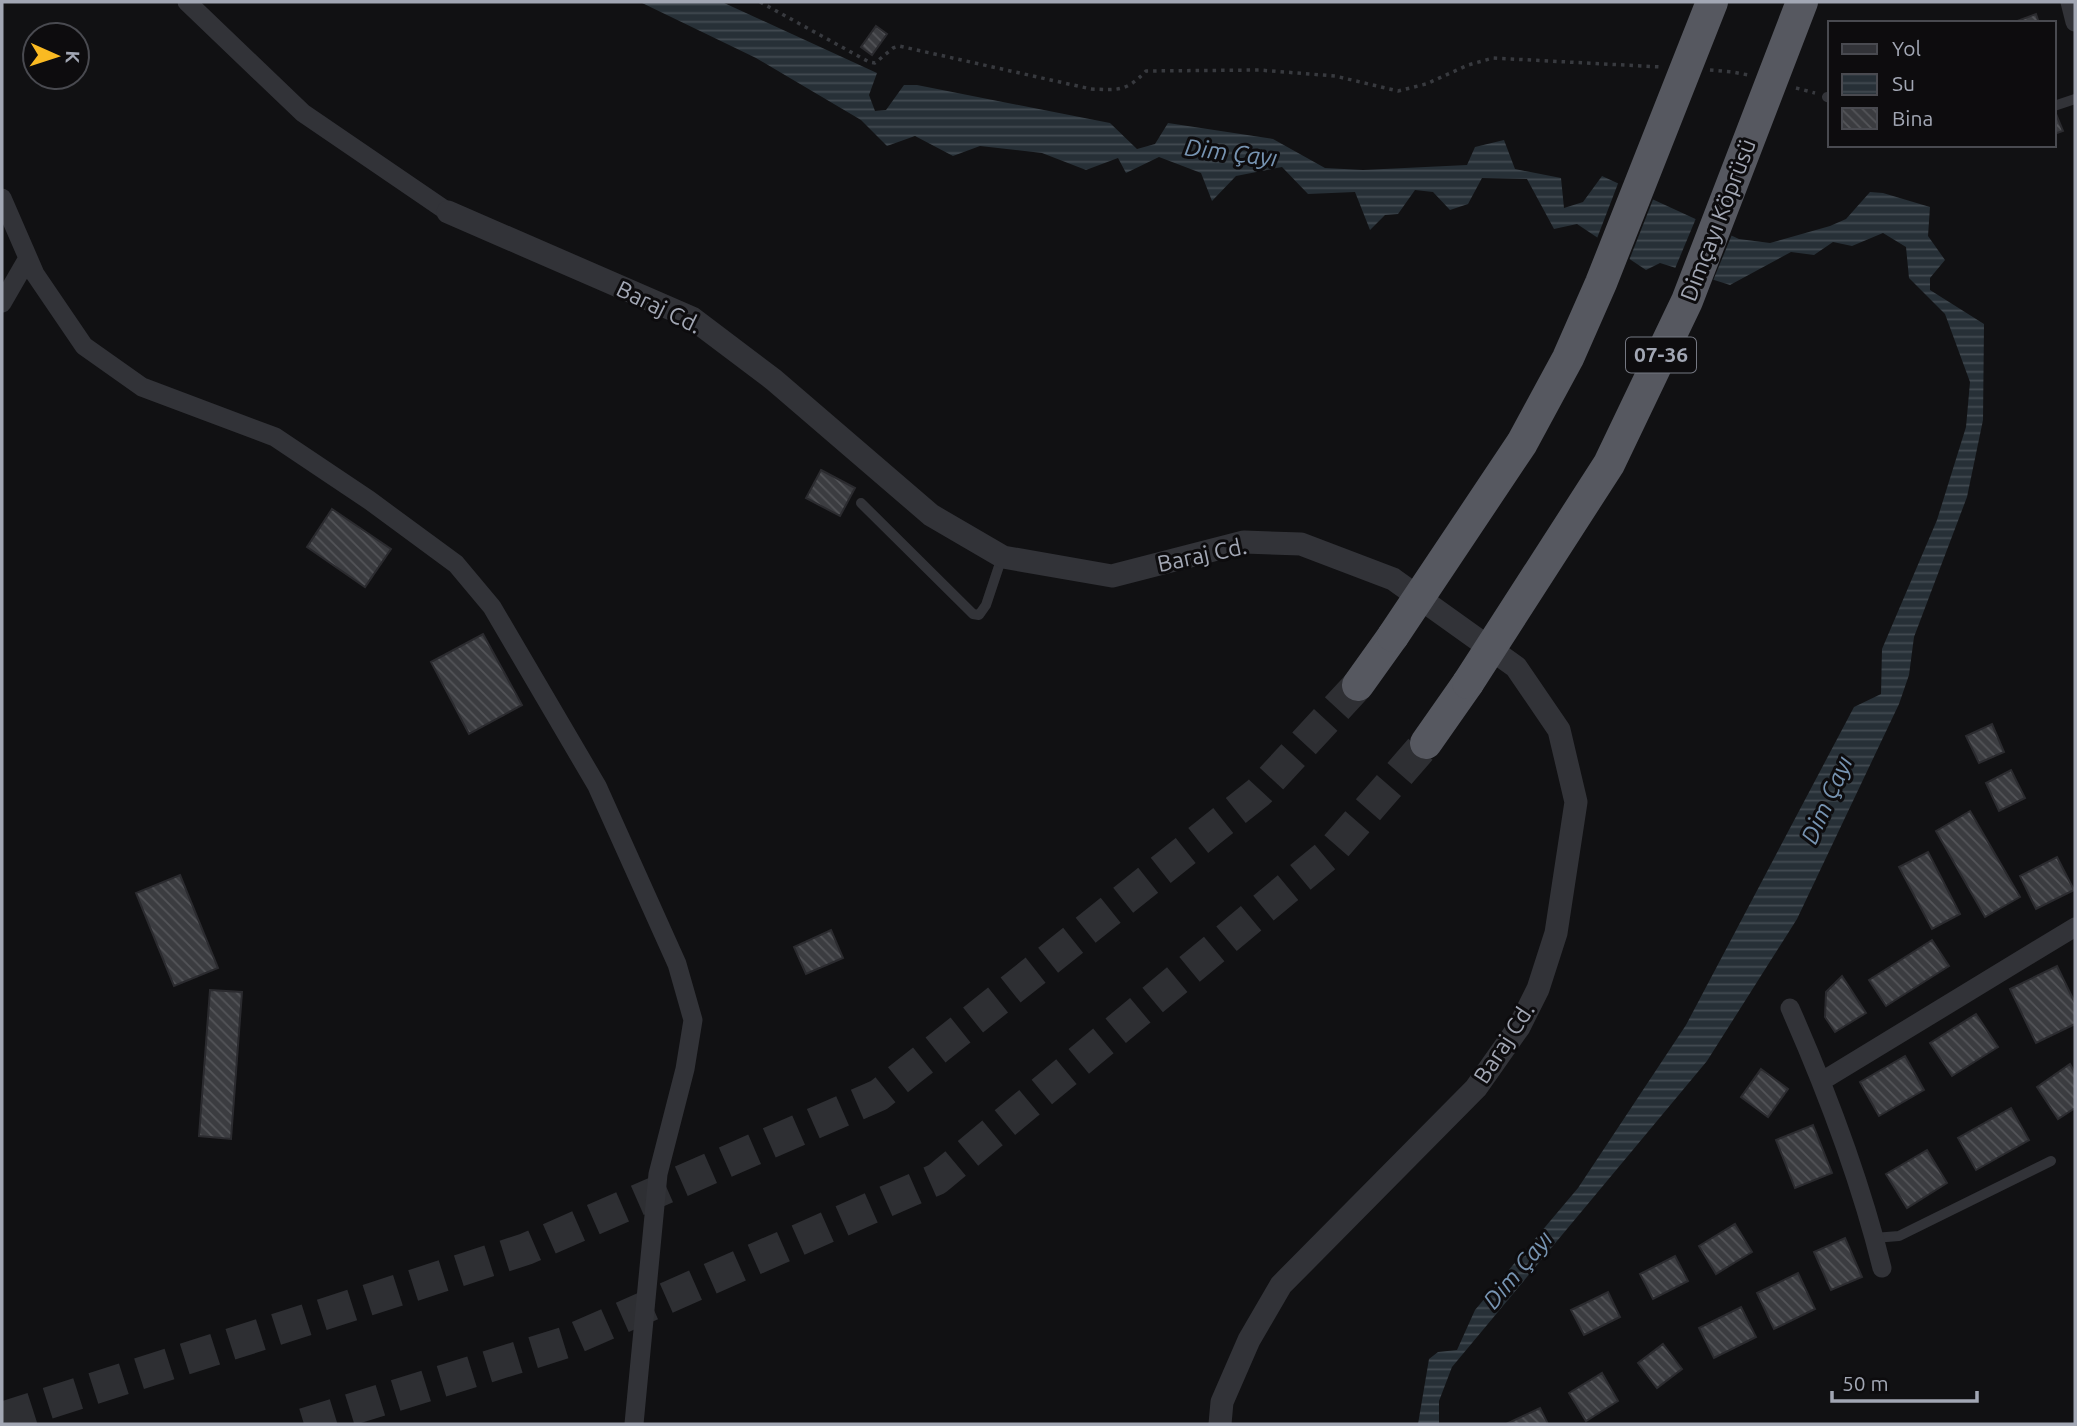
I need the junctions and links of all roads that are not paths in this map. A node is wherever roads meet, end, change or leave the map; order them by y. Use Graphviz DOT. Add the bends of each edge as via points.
graph roads {
  1 [pos="187,2"];
  2 [pos="1712,2"];
  3 [pos="1802,2"];
  4 [pos="2070,2"];
  5 [pos="2075,22"];
  6 [pos="2075,99"];
  7 [pos="2056,105"];
  8 [pos="2,198"];
  9 [pos="448,212"];
  10 [pos="29,258"];
  11 [pos="2,303"];
  12 [pos="860,503"];
  13 [pos="1003,557"];
  14 [pos="1358,685"];
  15 [pos="1426,743"];
  16 [pos="2075,927"];
  17 [pos="1790,1008"];
  18 [pos="1822,1081"];
  19 [pos="2051,1161"];
  20 [pos="1874,1238"];
  21 [pos="1882,1268"];
  22 [pos="634,1424"];
  23 [pos="1220,1424"];
  1 -- 9 [label="street, Baraj Cd." via="303,113"];
  2 -- 14 [label="highway, bridge" via="1568,359 1522,443"];
  3 -- 15 [label="highway, Dimçayı Köprüsü / 07-36, bridge" via="1687,301 1609,464"];
  4 -- 5 [label="street"];
  6 -- 7 [label="lane"];
  8 -- 10 [label="street"];
  9 -- 13 [label="street, Baraj Cd." via="692,318 775,380 931,515"];
  10 -- 11 [label="street"];
  10 -- 22 [label="street" via="84,346 142,387 275,437 456,564 492,607 597,786 677,964 693,1020 658,1174"];
  12 -- 13 [label="lane" via="973,614 979,615 986,605"];
  13 -- 23 [label="street, Baraj Cd." via="1112,576 1244,542 1301,544 1393,579 1516,667 1559,730 1576,802 1556,933 1538,989 1519,1027 1476,1088 1280,1284 1222,1402"];
  16 -- 18 [label="street"];
  17 -- 18 [label="street"];
  18 -- 20 [label="street"];
  19 -- 20 [label="lane" via="1899,1236"];
  20 -- 21 [label="street"];
}
